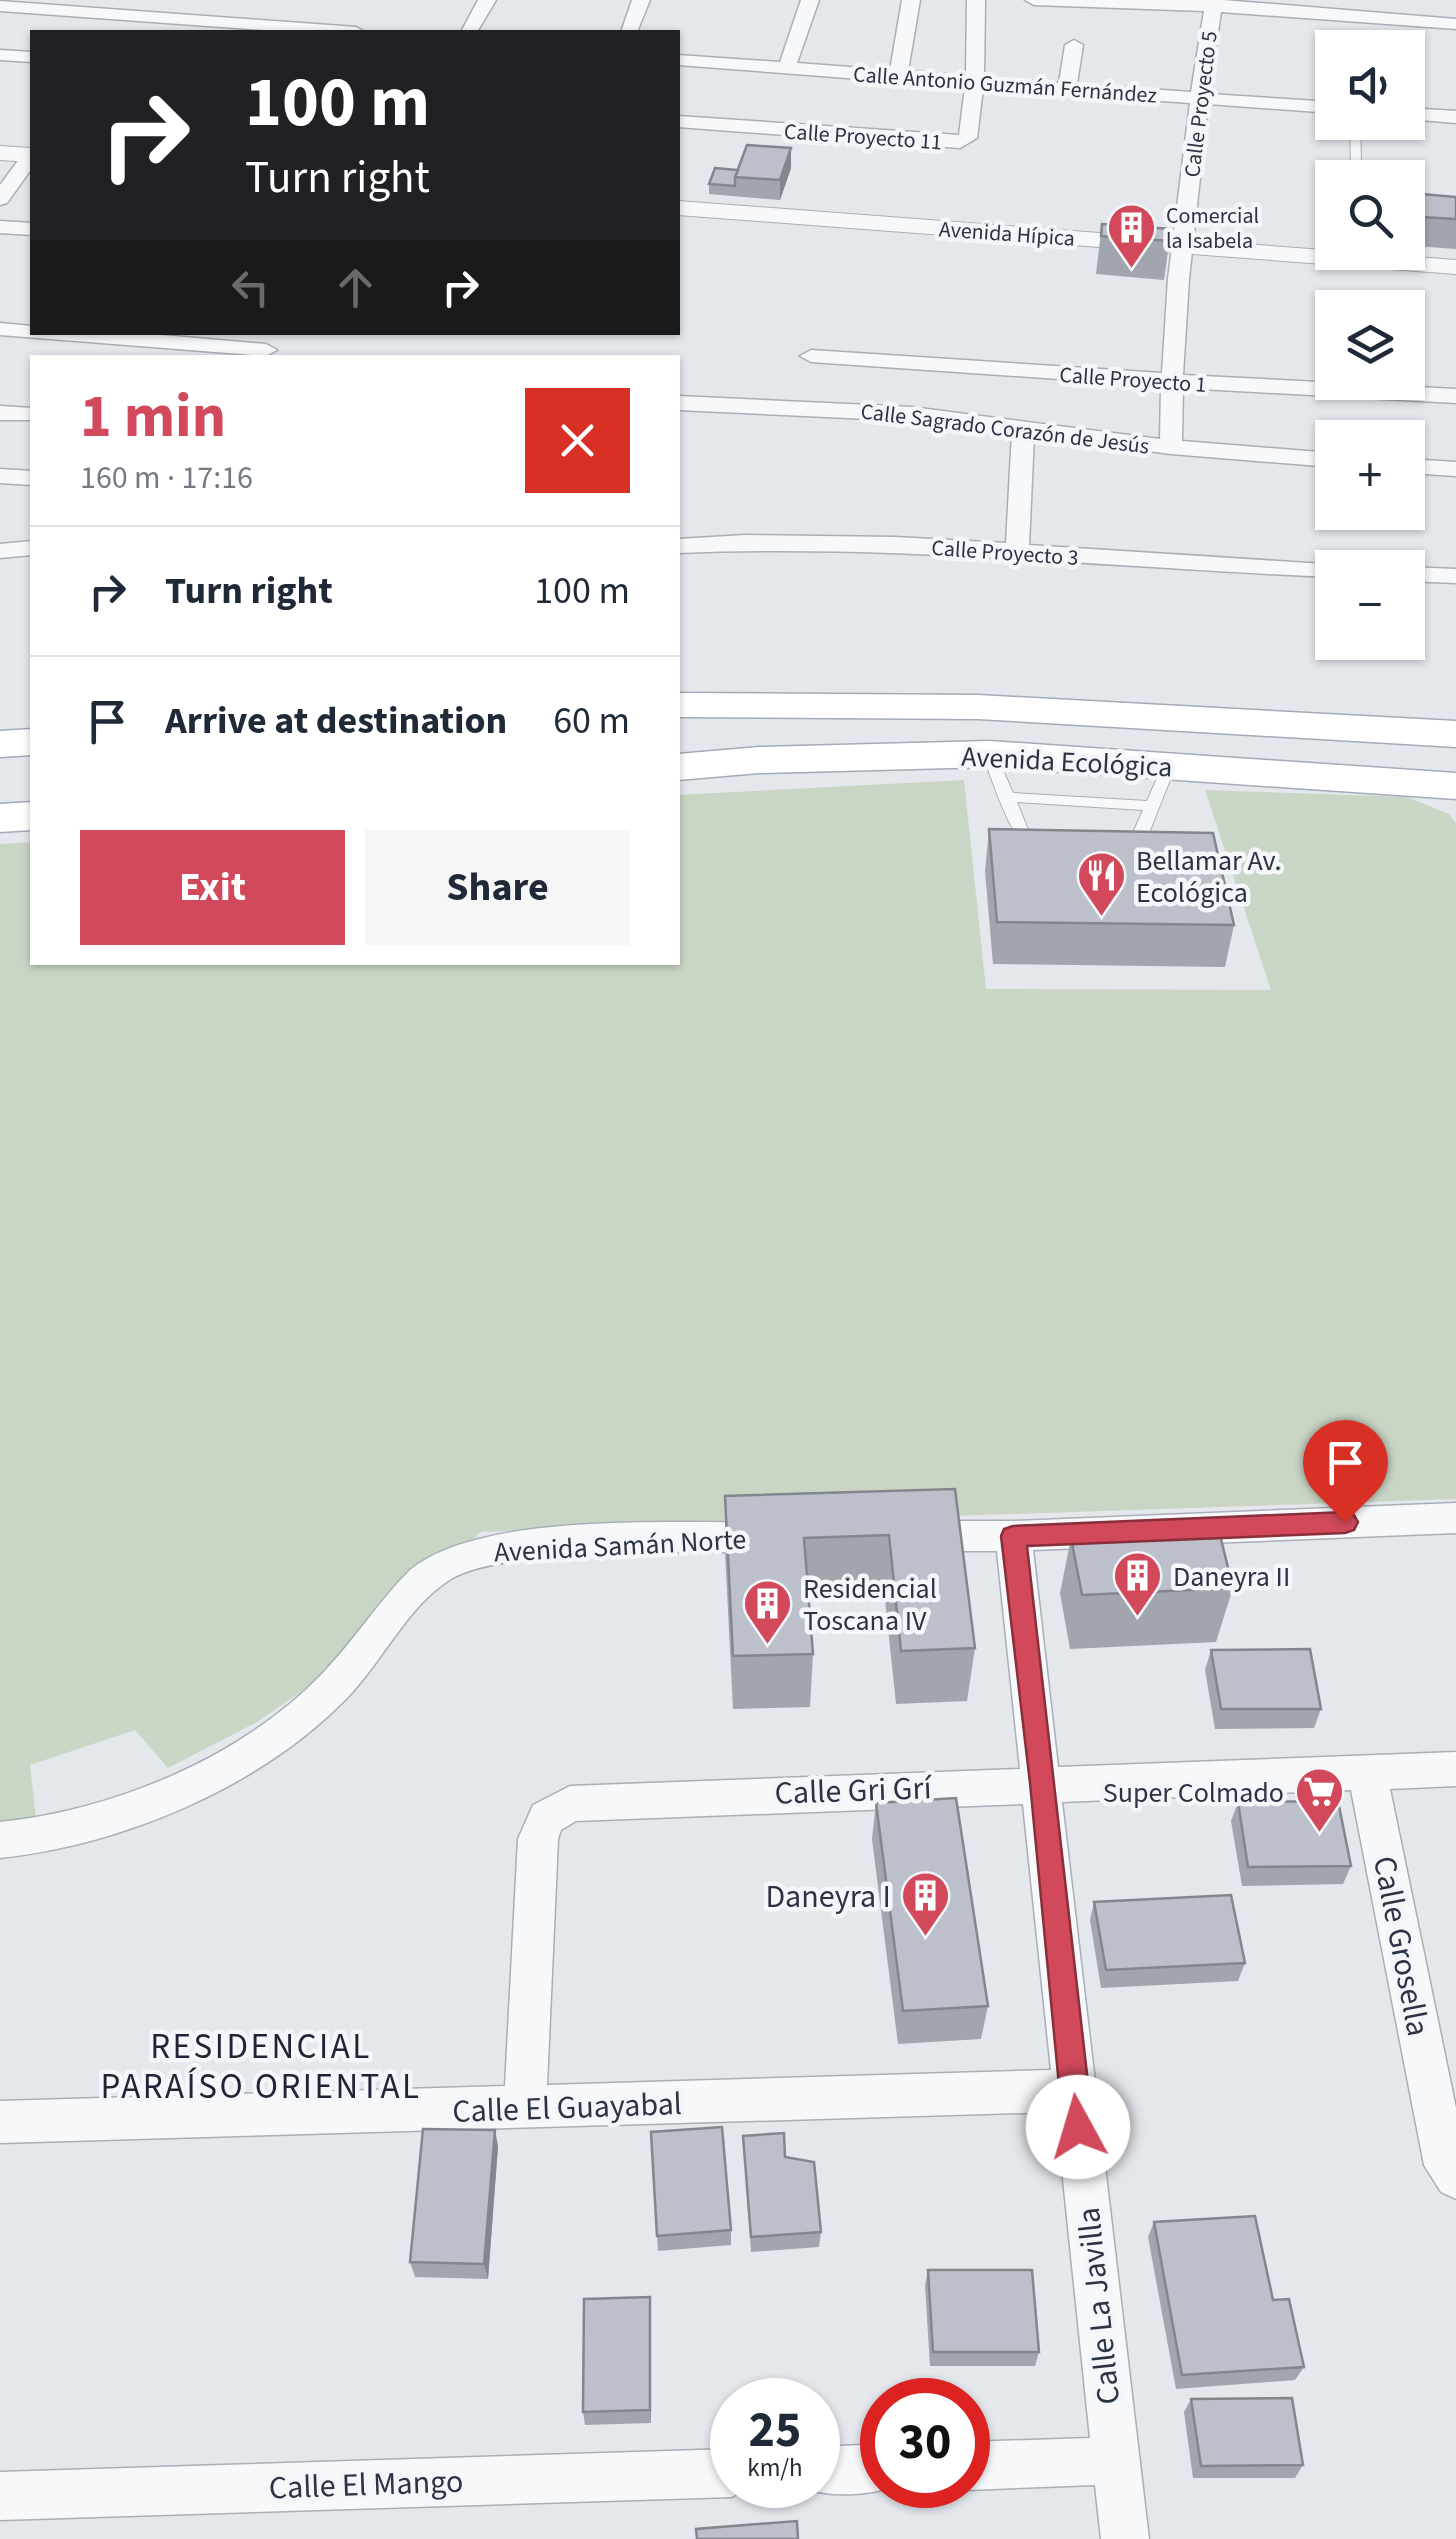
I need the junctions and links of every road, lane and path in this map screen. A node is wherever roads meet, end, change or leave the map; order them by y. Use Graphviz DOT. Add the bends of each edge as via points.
graph roads {
  1 [pos="269,0"];
  2 [pos="487,0"];
  3 [pos="641,0"];
  4 [pos="810,0"];
  5 [pos="911,0"];
  6 [pos="976,0"];
  7 [pos="1034,0"];
  8 [pos="1213,3"];
  9 [pos="0,6"];
  10 [pos="64,11"];
  11 [pos="1456,24"];
  12 [pos="251,26"];
  13 [pos="217,28"];
  14 [pos="48,30"];
  15 [pos="321,30"];
  16 [pos="470,30"];
  17 [pos="630,30"];
  18 [pos="1074,45"];
  19 [pos="30,54"];
  20 [pos="0,55"];
  21 [pos="680,60"];
  22 [pos="787,68"];
  23 [pos="898,76"];
  24 [pos="975,82"];
  25 [pos="1066,89"];
  26 [pos="1200,99"];
  27 [pos="1315,107"];
  28 [pos="1425,115"];
  29 [pos="1456,117"];
  30 [pos="680,122"];
  31 [pos="0,153"];
  32 [pos="30,156"];
  33 [pos="30,159"];
  34 [pos="0,199"];
  35 [pos="680,208"];
  36 [pos="0,227"];
  37 [pos="30,230"];
  38 [pos="1183,247"];
  39 [pos="1456,267"];
  40 [pos="0,329"];
  41 [pos="30,332"];
  42 [pos="86,335"];
  43 [pos="268,347"];
  44 [pos="811,356"];
  45 [pos="1171,381"];
  46 [pos="1456,396"];
  47 [pos="680,403"];
  48 [pos="0,413"];
  49 [pos="30,414"];
  50 [pos="1023,427"];
  51 [pos="1171,447"];
  52 [pos="1315,459"];
  53 [pos="1425,467"];
  54 [pos="1456,470"];
  55 [pos="0,476"];
  56 [pos="30,478"];
  57 [pos="680,546"];
  58 [pos="30,548"];
  59 [pos="0,550"];
  60 [pos="1017,553"];
  61 [pos="1315,569"];
  62 [pos="1425,575"];
  63 [pos="1456,576"];
  64 [pos="680,705"];
  65 [pos="1456,734"];
  66 [pos="30,742"];
  67 [pos="0,744"];
  68 [pos="989,754"];
  69 [pos="1168,765"];
  70 [pos="680,767"];
  71 [pos="1456,786"];
  72 [pos="1010,798"];
  73 [pos="1149,806"];
  74 [pos="30,816"];
  75 [pos="0,818"];
  76 [pos="1053,856"];
  77 [pos="1116,857"];
  78 [pos="1456,1518"];
  79 [pos="880,1536"];
  80 [pos="1013,1536"];
  81 [pos="804,1537"];
  82 [pos="1456,1769"];
  83 [pos="1367,1771"];
  84 [pos="1043,1783"];
  85 [pos="0,1840"];
  86 [pos="1074,2090"];
  87 [pos="525,2108"];
  88 [pos="0,2122"];
  89 [pos="1456,2177"];
  90 [pos="1115,2461"];
  91 [pos="990,2465"];
  92 [pos="710,2474"];
  93 [pos="0,2496"];
  94 [pos="1125,2539"];
  1 -- 12 [label="street"];
  2 -- 16 [label="street"];
  3 -- 17 [label="street"];
  4 -- 22 [label="street"];
  5 -- 23 [label="street"];
  6 -- 24 [label="street, Calle Proyecto 11"];
  7 -- 8 [label="street"];
  8 -- 11 [label="street"];
  8 -- 26 [label="street, Calle Proyecto 5"];
  9 -- 10 [label="street"];
  10 -- 13 [label="street"];
  10 -- 14 [label="street"];
  12 -- 13 [label="street"];
  12 -- 15 [label="street"];
  18 -- 25 [label="street"];
  19 -- 20 [label="street"];
  21 -- 22 [label="street, Calle Antonio Guzmán Fernández"];
  22 -- 23 [label="street, Calle Antonio Guzmán Fernández"];
  23 -- 24 [label="street, Calle Antonio Guzmán Fernández"];
  24 -- 25 [label="street, Calle Antonio Guzmán Fernández"];
  24 -- 30 [label="street, Calle Proyecto 11" via="968,138 960,142"];
  25 -- 26 [label="street, Calle Antonio Guzmán Fernández"];
  26 -- 27 [label="street, Calle Antonio Guzmán Fernández"];
  26 -- 38 [label="street, Calle Proyecto 5"];
  28 -- 29 [label="street"];
  31 -- 32 [label="street"];
  33 -- 34 [label="street"];
  35 -- 38 [label="street, Avenida Hípica"];
  36 -- 37 [label="street"];
  38 -- 39 [label="street, Avenida Hípica"];
  38 -- 45 [label="street, Calle Proyecto 5"];
  40 -- 41 [label="street"];
  42 -- 43 [label="street"];
  44 -- 45 [label="street, Calle Proyecto 1"];
  45 -- 46 [label="street, Calle Proyecto 1"];
  45 -- 51 [label="street, Calle Proyecto 5"];
  47 -- 50 [label="street, Calle Sagrado Corazón de Jesús" via="912,414"];
  48 -- 49 [label="street"];
  50 -- 51 [label="street, Calle Sagrado Corazón de Jesús"];
  50 -- 60 [label="street"];
  51 -- 52 [label="street, Calle Sagrado Corazón de Jesús"];
  53 -- 54 [label="street"];
  55 -- 56 [label="street"];
  57 -- 60 [label="street, Calle Proyecto 3" via="894,544"];
  58 -- 59 [label="street"];
  60 -- 61 [label="street, Calle Proyecto 3"];
  62 -- 63 [label="street"];
  64 -- 65 [label="main road" via="978,707"];
  66 -- 67 [label="main road"];
  68 -- 69 [label="main road, Avenida Ecológica"];
  68 -- 70 [label="main road, Avenida Ecológica"];
  68 -- 72 [label="lane"];
  69 -- 71 [label="main road, Avenida Ecológica"];
  69 -- 73 [label="lane"];
  72 -- 73 [label="lane"];
  72 -- 76 [label="lane" via="1025,839"];
  73 -- 77 [label="lane" via="1139,846"];
  74 -- 75 [label="main road"];
  78 -- 80 [label="street"];
  79 -- 80 [label="street"];
  80 -- 84 [label="street, Calle La Javilla"];
  81 -- 85 [label="street, Avenida Samán Norte" via="582,1543 466,1556 437,1569 330,1691 238,1760 126,1812 30,1839"];
  82 -- 83 [label="street, Calle Gri Grí"];
  83 -- 84 [label="street, Calle Gri Grí"];
  83 -- 89 [label="street, Calle Grosella" via="1446,2165"];
  84 -- 86 [label="street, Calle La Javilla"];
  84 -- 87 [label="street, Calle Gri Grí" via="570,1804 547,1818 538,1839"];
  86 -- 87 [label="street, Calle El Guayabal"];
  86 -- 90 [label="street, Calle La Javilla"];
  87 -- 88 [label="street, Calle El Guayabal"];
  90 -- 91 [label="street"];
  90 -- 94 [label="street, Calle La Javilla"];
  92 -- 93 [label="street, Calle El Mango"];
}
